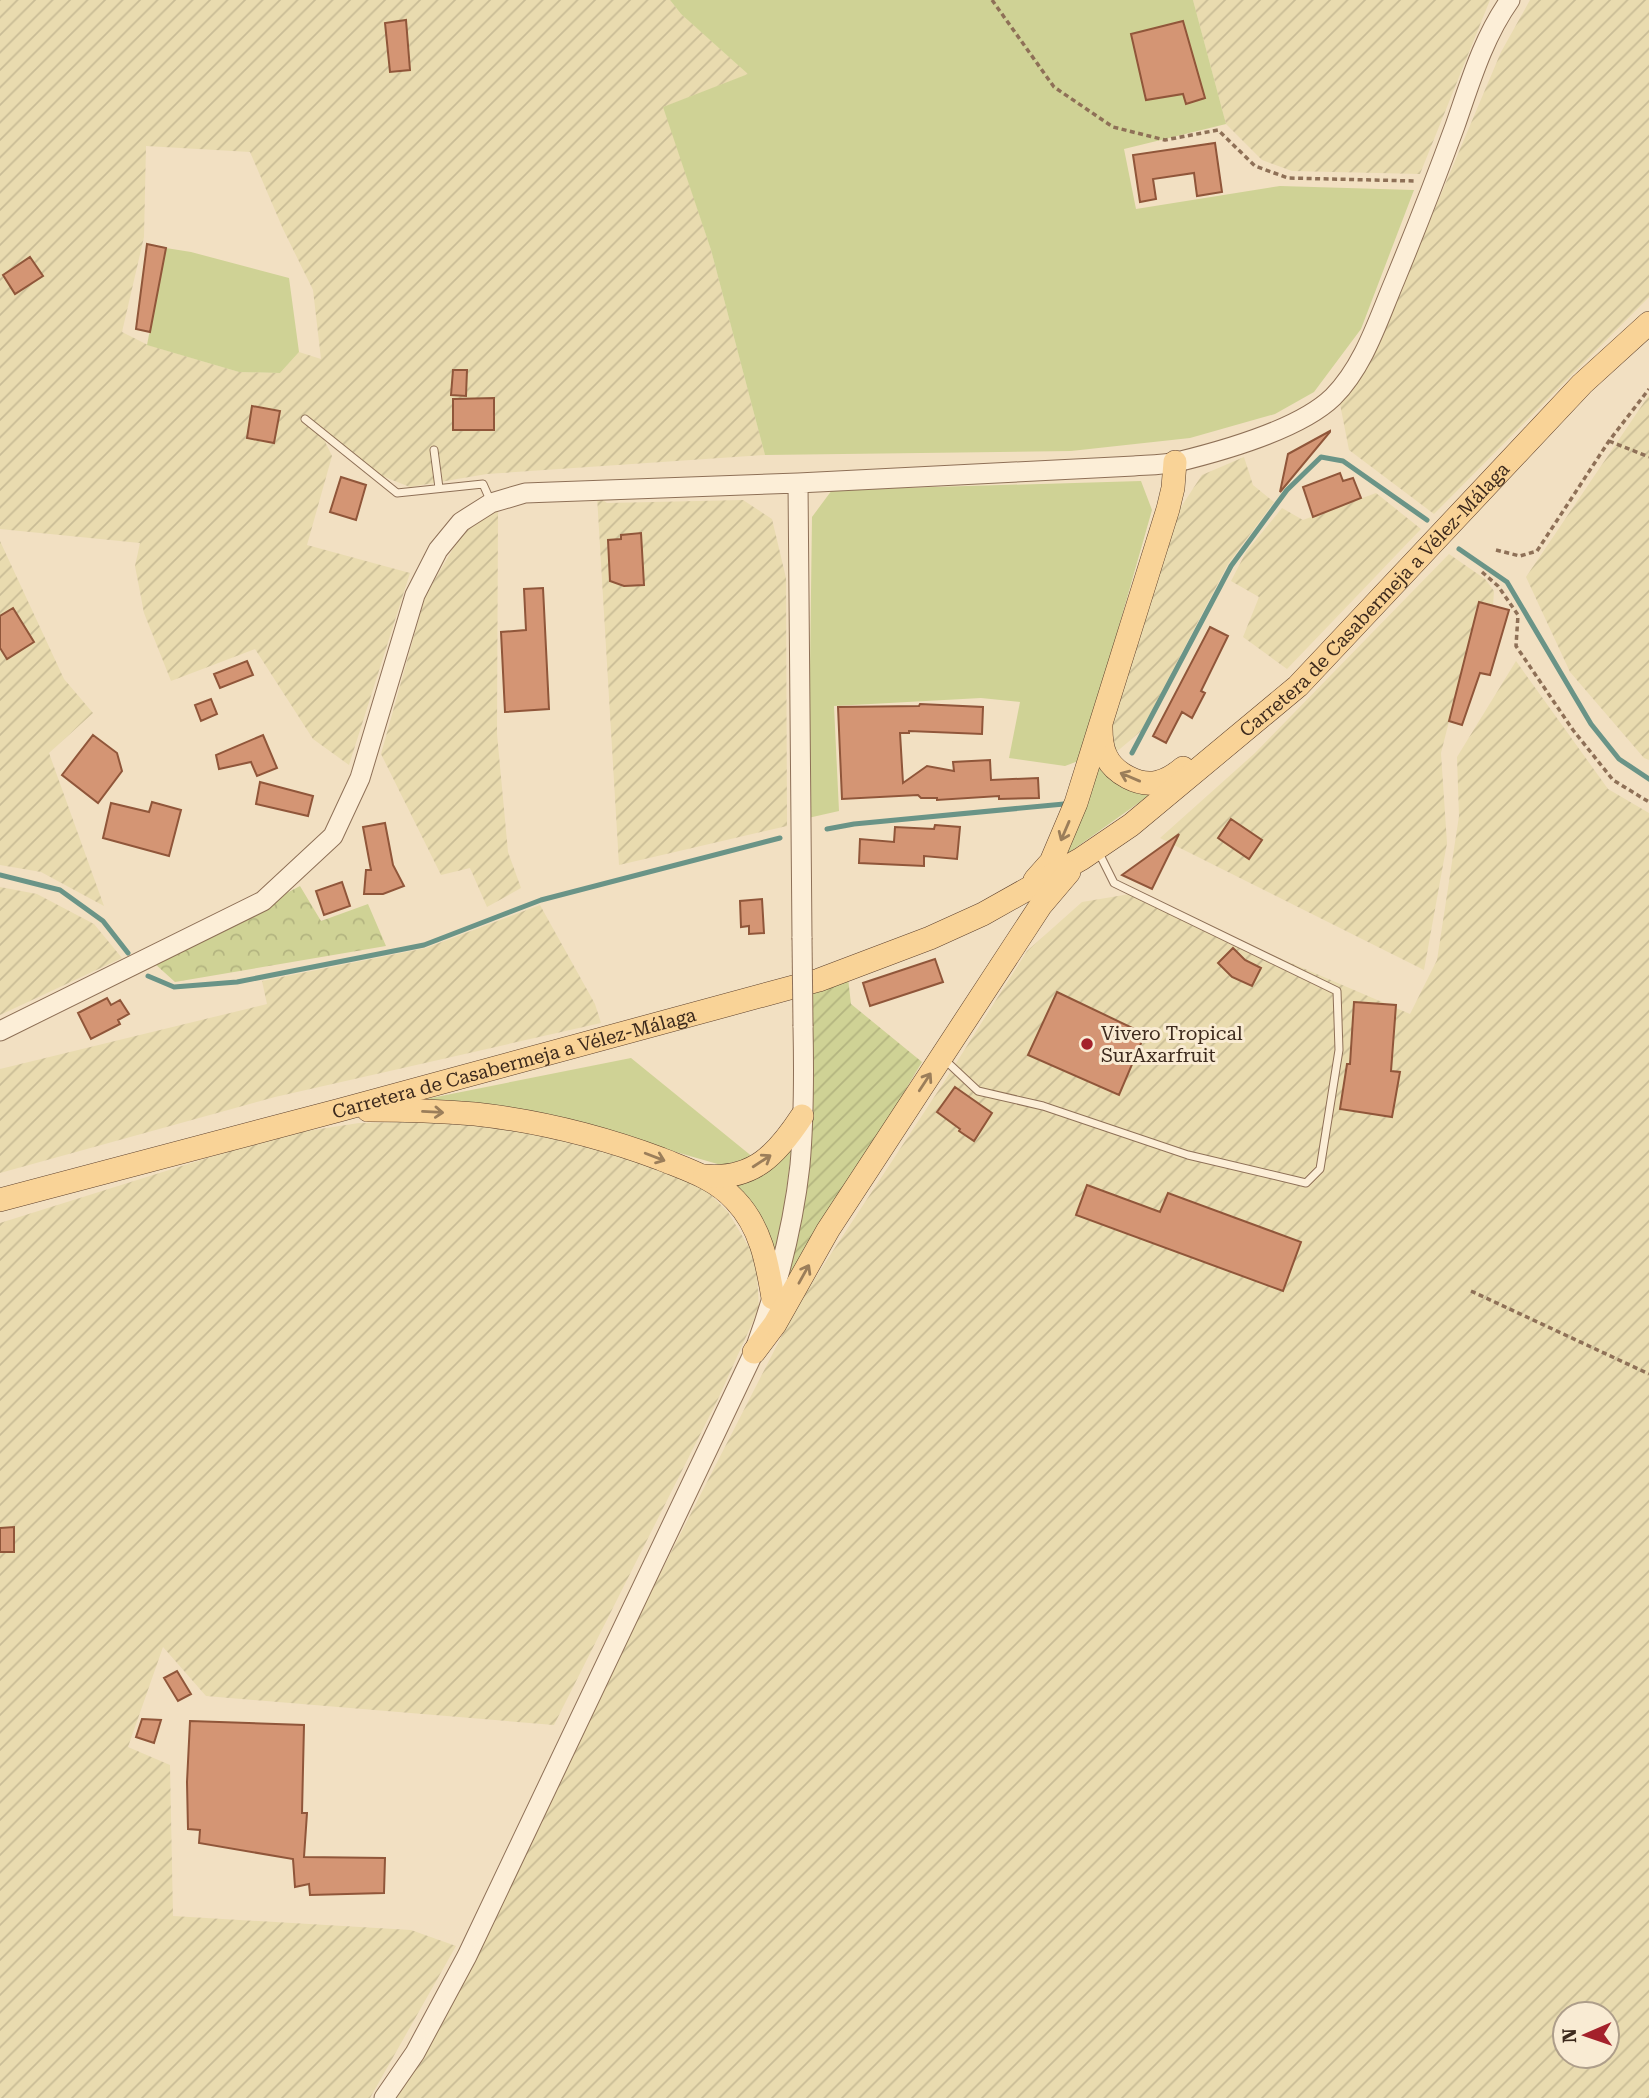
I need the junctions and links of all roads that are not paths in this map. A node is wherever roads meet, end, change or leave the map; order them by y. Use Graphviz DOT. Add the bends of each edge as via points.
graph roads {
  1 [pos="1510,0"];
  2 [pos="1649,323"];
  3 [pos="305,419"];
  4 [pos="435,450"];
  5 [pos="1175,462"];
  6 [pos="798,483"];
  7 [pos="439,488"];
  8 [pos="491,503"];
  9 [pos="1101,719"];
  10 [pos="1254,724"];
  11 [pos="1089,853"];
  12 [pos="1016,895"];
  13 [pos="0,1031"];
  14 [pos="942,1057"];
  15 [pos="340,1110"];
  16 [pos="802,1116"];
  17 [pos="705,1176"];
  18 [pos="0,1199"];
  19 [pos="773,1298"];
  20 [pos="754,1352"];
  21 [pos="384,2098"];
  1 -- 5 [label="street" via="1480,54 1435,182 1353,371 1334,396 1296,422 1259,438"];
  2 -- 10 [label="main road, Carretera de Casabermeja a Vélez-Málaga" via="1582,384 1298,686"];
  3 -- 7 [label="lane" via="397,493"];
  4 -- 7 [label="lane"];
  5 -- 6 [label="street"];
  5 -- 9 [label="main road" via="1168,509"];
  6 -- 8 [label="street" via="525,493"];
  6 -- 16 [label="street, bridge"];
  7 -- 8 [label="lane" via="483,484"];
  8 -- 13 [label="street" via="461,522 438,550 415,595 360,778 333,836 263,901"];
  10 -- 9 [label="main road, one-way" via="1157,783 1121,774 1106,757"];
  9 -- 12 [label="main road, one-way" via="1076,803 1051,862"];
  10 -- 11 [label="main road, Carretera de Casabermeja a Vélez-Málaga" via="1132,825"];
  11 -- 12 [label="main road"];
  11 -- 14 [label="main road" via="1041,905"];
  11 -- 14 [label="lane" via="1114,883 1338,991 1339,1050 1320,1169 1306,1183 1188,1155 1043,1107 978,1091"];
  12 -- 15 [label="main road, Carretera de Casabermeja a Vélez-Málaga" via="930,938 819,980"];
  20 -- 14 [label="main road, one-way"];
  15 -- 17 [label="main road, one-way" via="475,1114 555,1127"];
  15 -- 18 [label="main road, Carretera de Casabermeja a Vélez-Málaga"];
  17 -- 16 [label="main road, one-way" via="738,1174 763,1163"];
  16 -- 19 [label="street" via="793,1210"];
  17 -- 19 [label="main road" via="749,1217 760,1238"];
  19 -- 20 [label="street"];
  20 -- 21 [label="street" via="467,1956 415,2053"];
}
